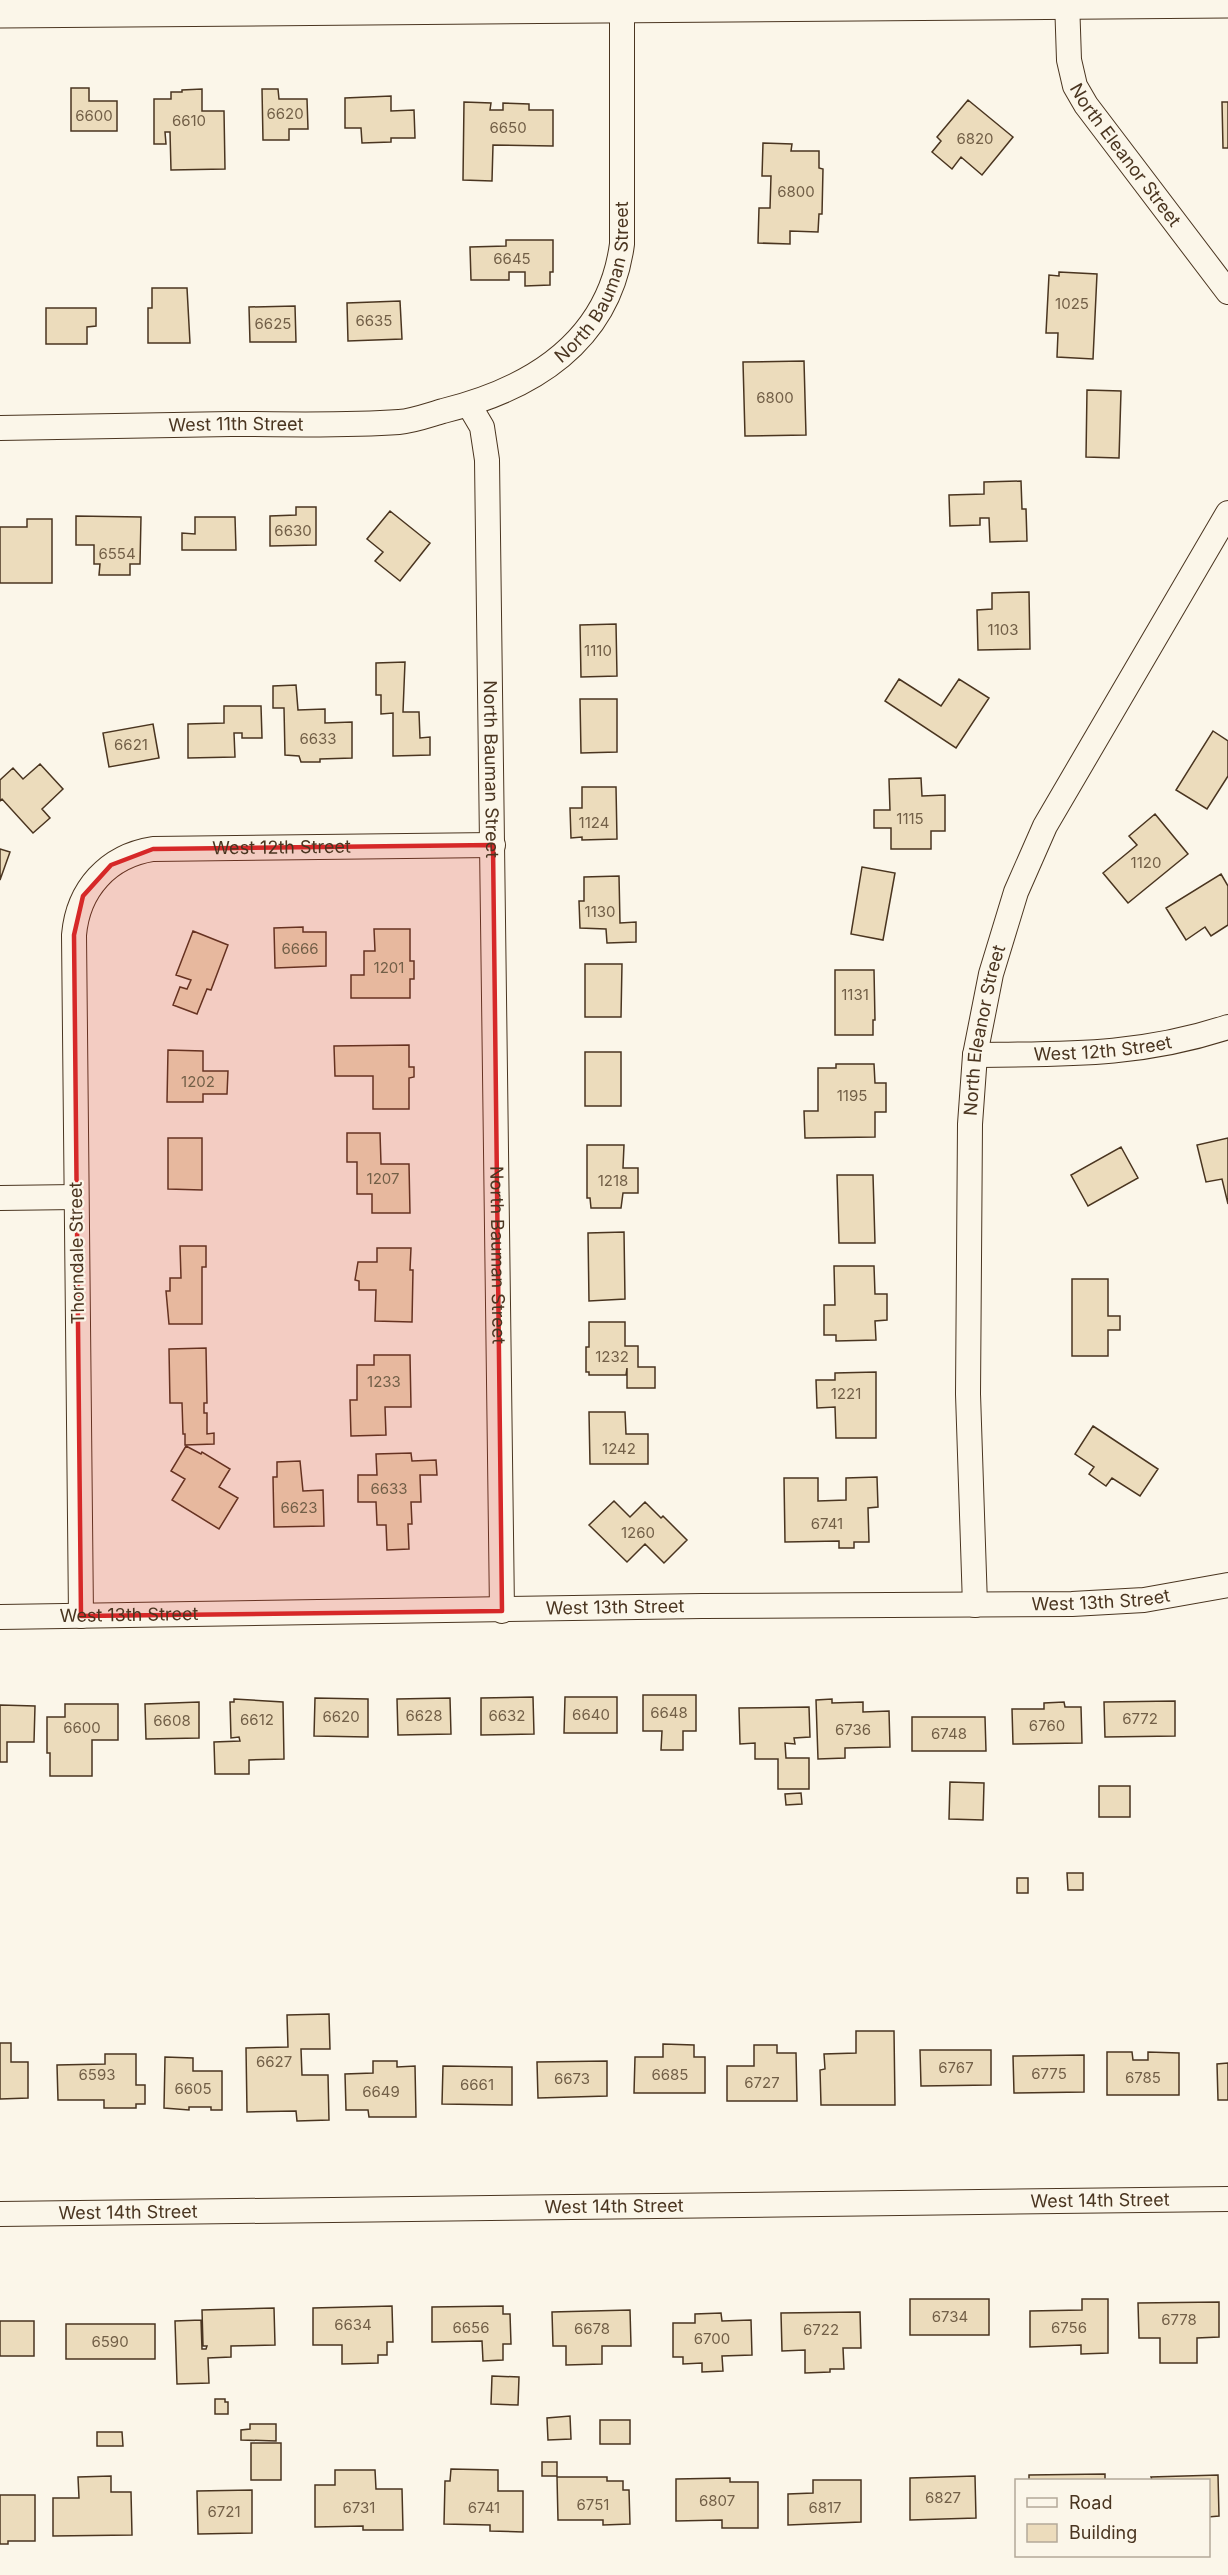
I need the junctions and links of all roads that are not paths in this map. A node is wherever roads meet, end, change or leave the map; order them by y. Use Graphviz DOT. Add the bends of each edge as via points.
graph roads {
  1 [pos="1067,1"];
  2 [pos="1228,1"];
  3 [pos="458,4"];
  4 [pos="622,6"];
  5 [pos="0,11"];
  6 [pos="1228,292"];
  7 [pos="469,405"];
  8 [pos="0,428"];
  9 [pos="1228,513"];
  10 [pos="493,845"];
  11 [pos="86,892"];
  12 [pos="1228,1027"];
  13 [pos="975,1055"];
  14 [pos="76,1197"];
  15 [pos="0,1198"];
  16 [pos="1228,1585"];
  17 [pos="975,1605"];
  18 [pos="502,1611"];
  19 [pos="81,1616"];
  20 [pos="0,1617"];
  21 [pos="1228,2199"];
  22 [pos="0,2214"];
  1 -- 2 [label="main road"];
  1 -- 4 [label="main road"];
  1 -- 6 [label="street, North Eleanor Street" via="1075,86"];
  3 -- 4 [label="main road"];
  3 -- 5 [label="main road"];
  4 -- 7 [label="street, North Bauman Street" via="622,244 611,291 586,333 570,349 511,388"];
  7 -- 8 [label="street, West 11th Street" via="401,422"];
  7 -- 10 [label="street, North Bauman Street" via="482,427 486,448"];
  9 -- 13 [label="street, North Eleanor Street" via="1045,826 999,942"];
  10 -- 11 [label="street, West 12th Street" via="153,849 135,852 111,865"];
  10 -- 18 [label="street, North Bauman Street"];
  11 -- 14 [label="street, Thorndale Street" via="78,909 74,934"];
  12 -- 13 [label="street, West 12th Street" via="1182,1041 1116,1052"];
  13 -- 17 [label="street, North Eleanor Street" via="970,1124 968,1394"];
  14 -- 15 [label="street"];
  14 -- 19 [label="street, Thorndale Street"];
  16 -- 17 [label="street, West 13th Street" via="1144,1600"];
  17 -- 18 [label="street, West 13th Street"];
  18 -- 19 [label="street, West 13th Street"];
  19 -- 20 [label="street, West 13th Street"];
  21 -- 22 [label="street, West 14th Street"];
}
